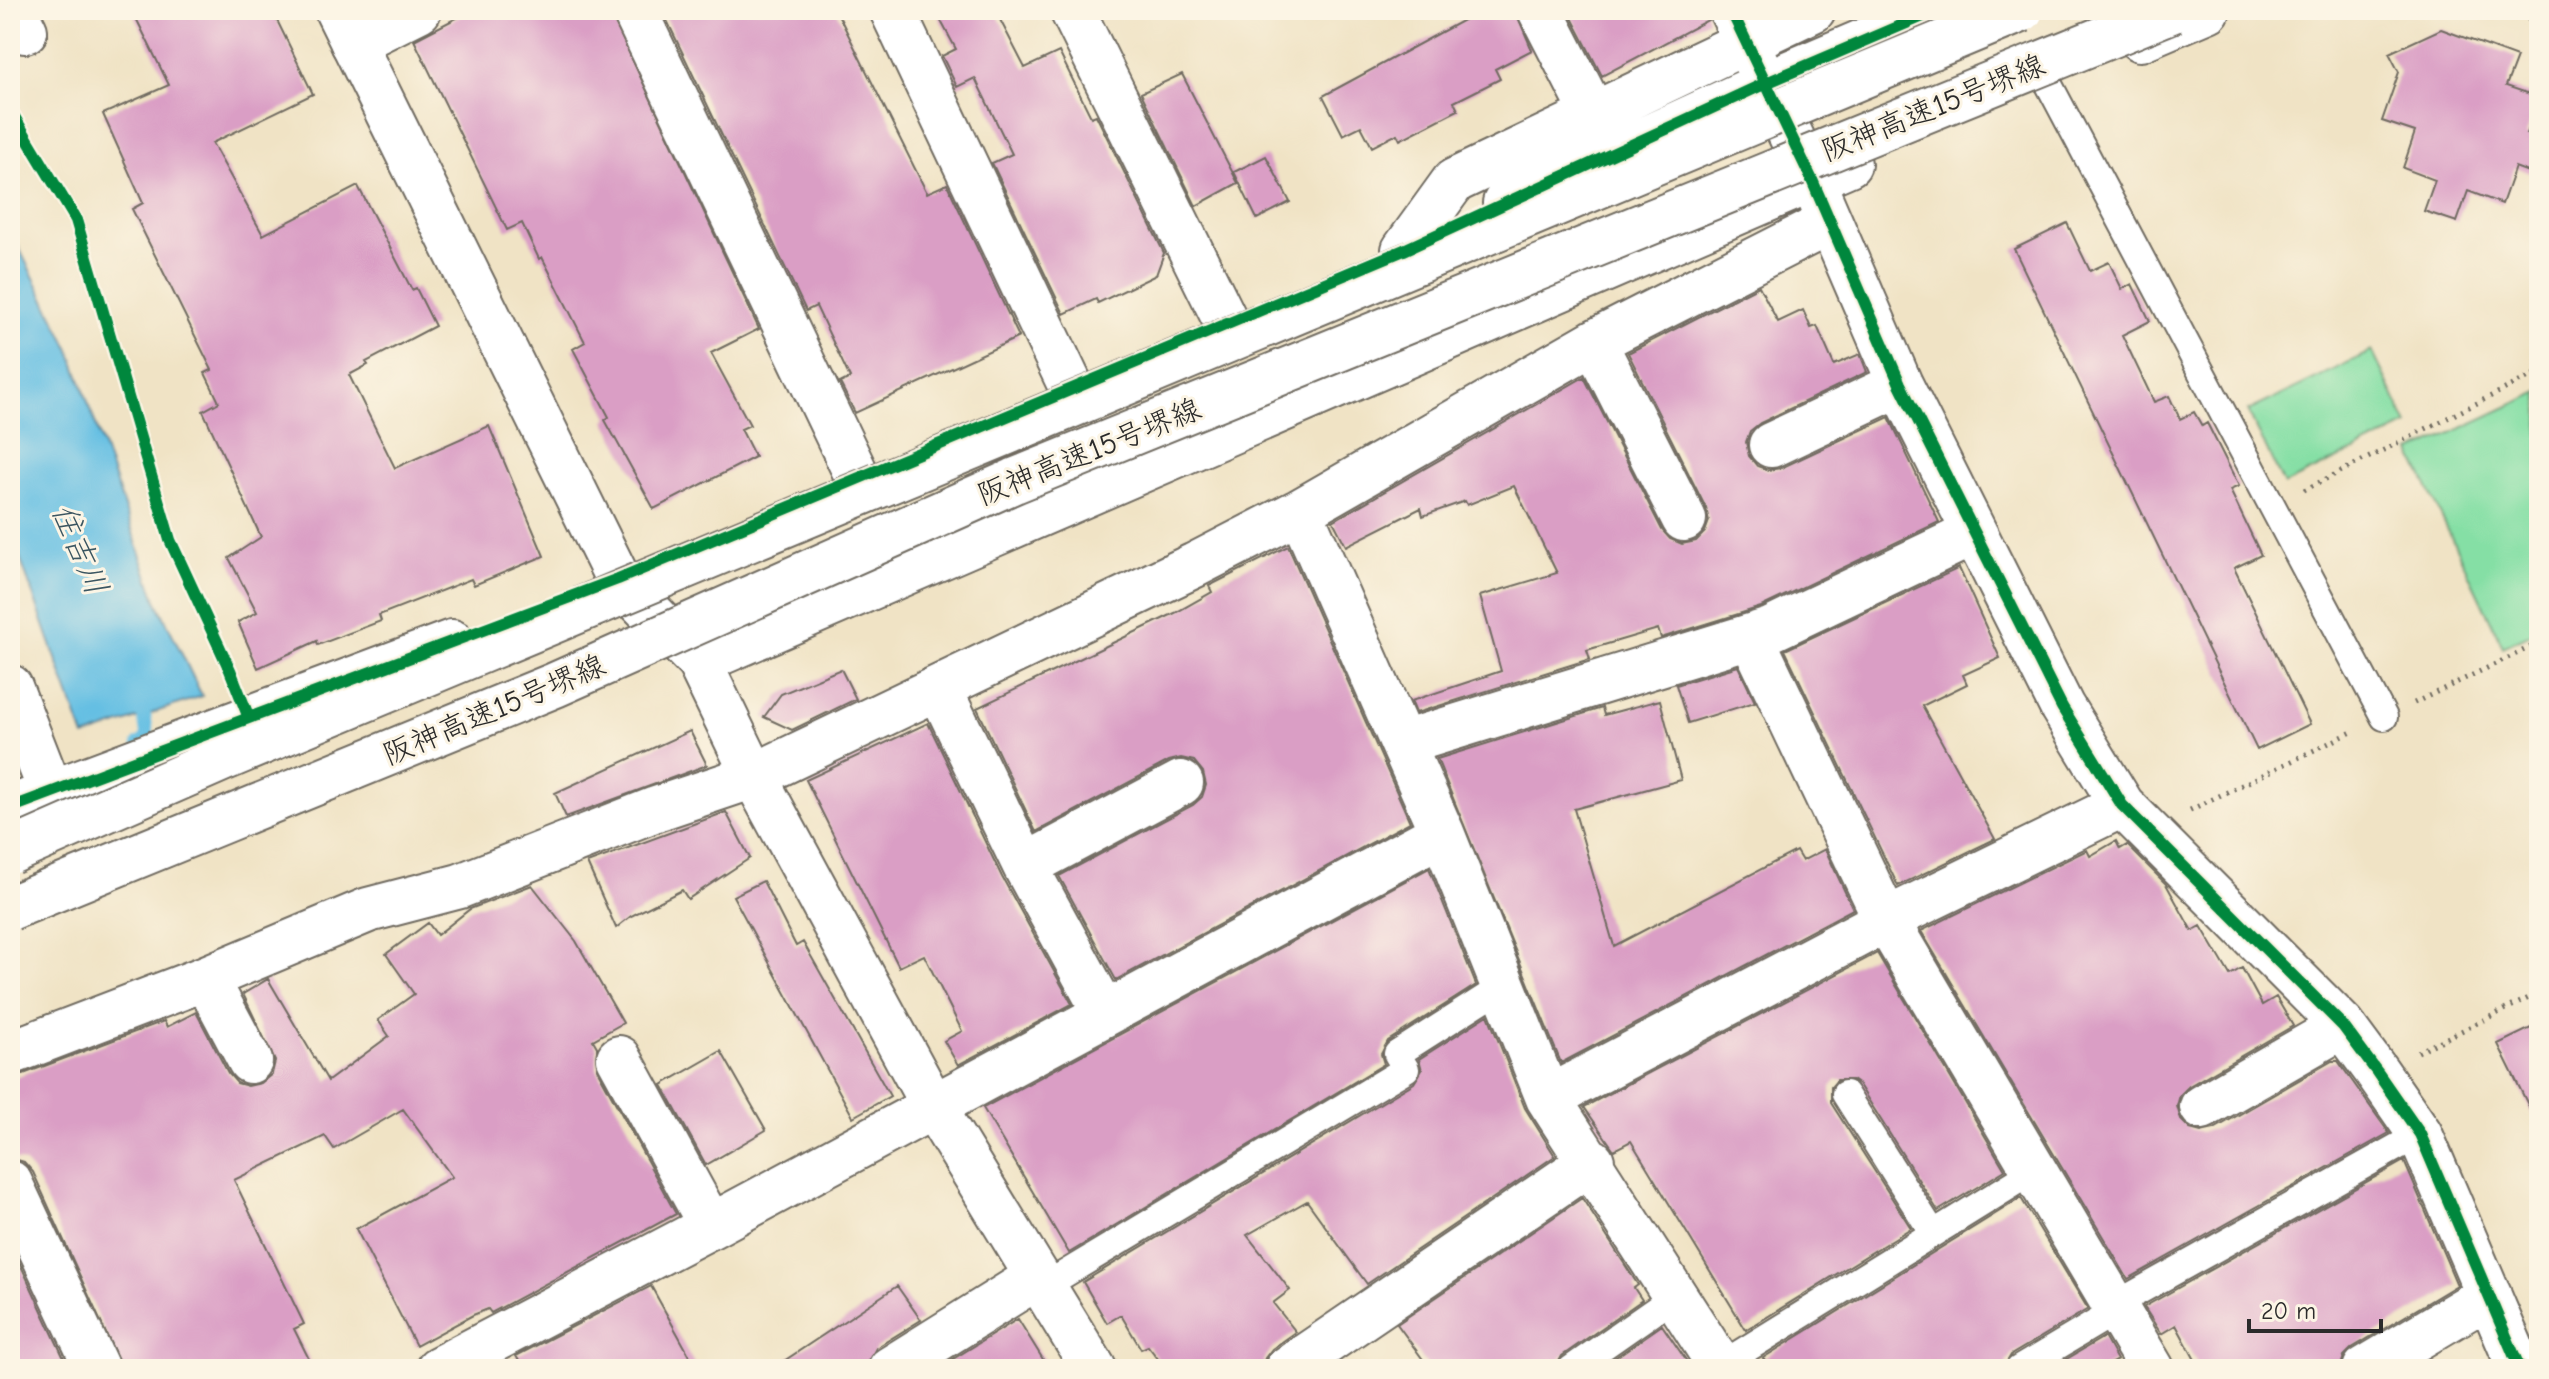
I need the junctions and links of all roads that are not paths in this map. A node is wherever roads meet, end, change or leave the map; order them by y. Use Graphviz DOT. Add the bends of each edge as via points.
graph roads {
  1 [pos="419,10"];
  2 [pos="634,10"];
  3 [pos="892,10"];
  4 [pos="1072,10"];
  5 [pos="1540,10"];
  6 [pos="1813,10"];
  7 [pos="1937,10"];
  8 [pos="2021,10"];
  9 [pos="2173,10"];
  10 [pos="2208,10"];
  11 [pos="1739,26"];
  12 [pos="345,27"];
  13 [pos="2046,79"];
  14 [pos="1766,83"];
  15 [pos="1594,115"];
  16 [pos="1812,180"];
  17 [pos="1828,223"];
  18 [pos="1404,250"];
  19 [pos="1227,324"];
  20 [pos="1594,342"];
  21 [pos="1900,384"];
  22 [pos="1072,389"];
  23 [pos="1771,445"];
  24 [pos="858,478"];
  25 [pos="1300,511"];
  26 [pos="1684,519"];
  27 [pos="1974,533"];
  28 [pos="618,579"];
  29 [pos="1751,636"];
  30 [pos="699,662"];
  31 [pos="10,687"];
  32 [pos="940,690"];
  33 [pos="2384,717"];
  34 [pos="1403,743"];
  35 [pos="754,776"];
  36 [pos="1181,783"];
  37 [pos="51,792"];
  38 [pos="10,808"];
  39 [pos="2135,818"];
  40 [pos="1442,833"];
  41 [pos="10,852"];
  42 [pos="1025,866"];
  43 [pos="10,908"];
  44 [pos="1886,920"];
  45 [pos="206,978"];
  46 [pos="1502,987"];
  47 [pos="1105,1013"];
  48 [pos="2343,1026"];
  49 [pos="10,1053"];
  50 [pos="619,1058"];
  51 [pos="250,1061"];
  52 [pos="1845,1094"];
  53 [pos="1548,1098"];
  54 [pos="933,1106"];
  55 [pos="2202,1107"];
  56 [pos="2420,1134"];
  57 [pos="1592,1161"];
  58 [pos="2034,1171"];
  59 [pos="10,1183"];
  60 [pos="711,1226"];
  61 [pos="1933,1233"];
  62 [pos="1040,1282"];
  63 [pos="2489,1295"];
  64 [pos="1674,1297"];
  65 [pos="2116,1311"];
  66 [pos="97,1369"];
  67 [pos="438,1369"];
  68 [pos="890,1369"];
  69 [pos="1094,1369"];
  70 [pos="1287,1369"];
  71 [pos="1571,1369"];
  72 [pos="1722,1369"];
  73 [pos="1729,1369"];
  74 [pos="2019,1369"];
  75 [pos="2152,1369"];
  76 [pos="2365,1369"];
  77 [pos="2520,1369"];
  1 -- 12 [label="main road"];
  2 -- 24 [label="main road"];
  3 -- 22 [label="main road"];
  4 -- 19 [label="main road"];
  5 -- 15 [label="main road"];
  6 -- 11 [label="main road"];
  7 -- 14 [label="main road"];
  8 -- 41 [label="main road, 阪神高速15号堺線, bridge"];
  9 -- 43 [label="main road, 阪神高速15号堺線, bridge" via="1014,481 555,685"];
  10 -- 13 [label="main road"];
  11 -- 14 [label="main road"];
  11 -- 15 [label="main road"];
  12 -- 28 [label="main road"];
  13 -- 16 [label="main road"];
  13 -- 33 [label="lane"];
  14 -- 16 [label="main road"];
  14 -- 18 [label="main road"];
  15 -- 18 [label="main road" via="1454,181"];
  16 -- 17 [label="main road"];
  16 -- 30 [label="main road"];
  17 -- 20 [label="main road"];
  17 -- 21 [label="main road"];
  18 -- 19 [label="main road"];
  19 -- 22 [label="main road"];
  20 -- 25 [label="main road"];
  20 -- 26 [label="main road"];
  21 -- 23 [label="main road"];
  21 -- 27 [label="main road"];
  22 -- 24 [label="main road"];
  24 -- 28 [label="main road"];
  25 -- 32 [label="main road"];
  25 -- 34 [label="main road"];
  27 -- 29 [label="main road"];
  27 -- 39 [label="main road" via="2062,707"];
  28 -- 30 [label="main road"];
  28 -- 37 [label="main road"];
  29 -- 34 [label="main road"];
  29 -- 44 [label="main road"];
  30 -- 35 [label="main road"];
  31 -- 37 [label="main road"];
  32 -- 35 [label="main road"];
  32 -- 42 [label="main road"];
  34 -- 40 [label="main road"];
  35 -- 45 [label="main road" via="460,886 368,910"];
  35 -- 54 [label="main road"];
  36 -- 42 [label="main road"];
  37 -- 38 [label="main road"];
  39 -- 44 [label="main road"];
  39 -- 48 [label="main road"];
  40 -- 46 [label="main road"];
  40 -- 47 [label="main road"];
  42 -- 47 [label="main road"];
  44 -- 53 [label="main road"];
  44 -- 58 [label="main road"];
  45 -- 49 [label="main road"];
  45 -- 51 [label="main road"];
  46 -- 53 [label="main road"];
  46 -- 62 [label="lane" via="1397,1054 1406,1069"];
  47 -- 54 [label="main road"];
  48 -- 55 [label="main road"];
  48 -- 56 [label="main road"];
  50 -- 60 [label="main road"];
  52 -- 61 [label="lane"];
  53 -- 57 [label="main road"];
  54 -- 60 [label="main road"];
  54 -- 62 [label="main road"];
  56 -- 63 [label="main road"];
  56 -- 65 [label="lane" via="2127,1298"];
  57 -- 64 [label="main road"];
  57 -- 70 [label="main road"];
  58 -- 61 [label="lane"];
  58 -- 65 [label="main road"];
  59 -- 66 [label="main road"];
  60 -- 67 [label="main road"];
  61 -- 73 [label="lane" via="1737,1355"];
  62 -- 68 [label="main road"];
  62 -- 69 [label="main road"];
  63 -- 76 [label="main road"];
  63 -- 77 [label="main road"];
  64 -- 71 [label="lane"];
  64 -- 72 [label="main road"];
  65 -- 74 [label="lane"];
  65 -- 75 [label="main road"];
}
